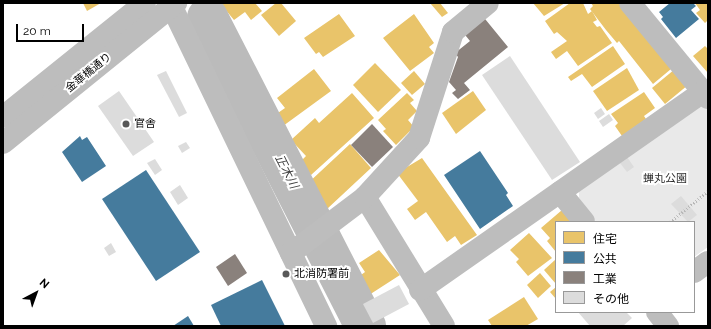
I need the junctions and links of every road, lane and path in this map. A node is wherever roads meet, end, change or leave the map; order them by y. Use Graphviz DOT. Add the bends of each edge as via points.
graph roads {
  1 [pos="145,3"];
  2 [pos="488,3"];
  3 [pos="630,3"];
  4 [pos="172,4"];
  5 [pos="705,95"];
  6 [pos="3,117"];
  7 [pos="3,143"];
  8 [pos="708,191"];
  9 [pos="560,192"];
  10 [pos="365,197"];
  11 [pos="583,221"];
  12 [pos="671,221"];
  13 [pos="291,253"];
  14 [pos="708,262"];
  15 [pos="695,271"];
  16 [pos="420,290"];
  17 [pos="657,313"];
  18 [pos="326,326"];
  19 [pos="444,326"];
  20 [pos="668,326"];
  1 -- 6 [label="street, 金華橋通り"];
  2 -- 10 [label="street" via="453,32 419,138"];
  3 -- 5 [label="street"];
  4 -- 7 [label="street, 金華橋通り"];
  4 -- 13 [label="street"];
  5 -- 9 [label="street"];
  8 -- 12 [label="path"];
  9 -- 11 [label="street"];
  9 -- 16 [label="street"];
  10 -- 13 [label="street"];
  10 -- 16 [label="street"];
  13 -- 18 [label="street"];
  14 -- 15 [label="street"];
  16 -- 19 [label="street"];
  17 -- 20 [label="street"];
}
